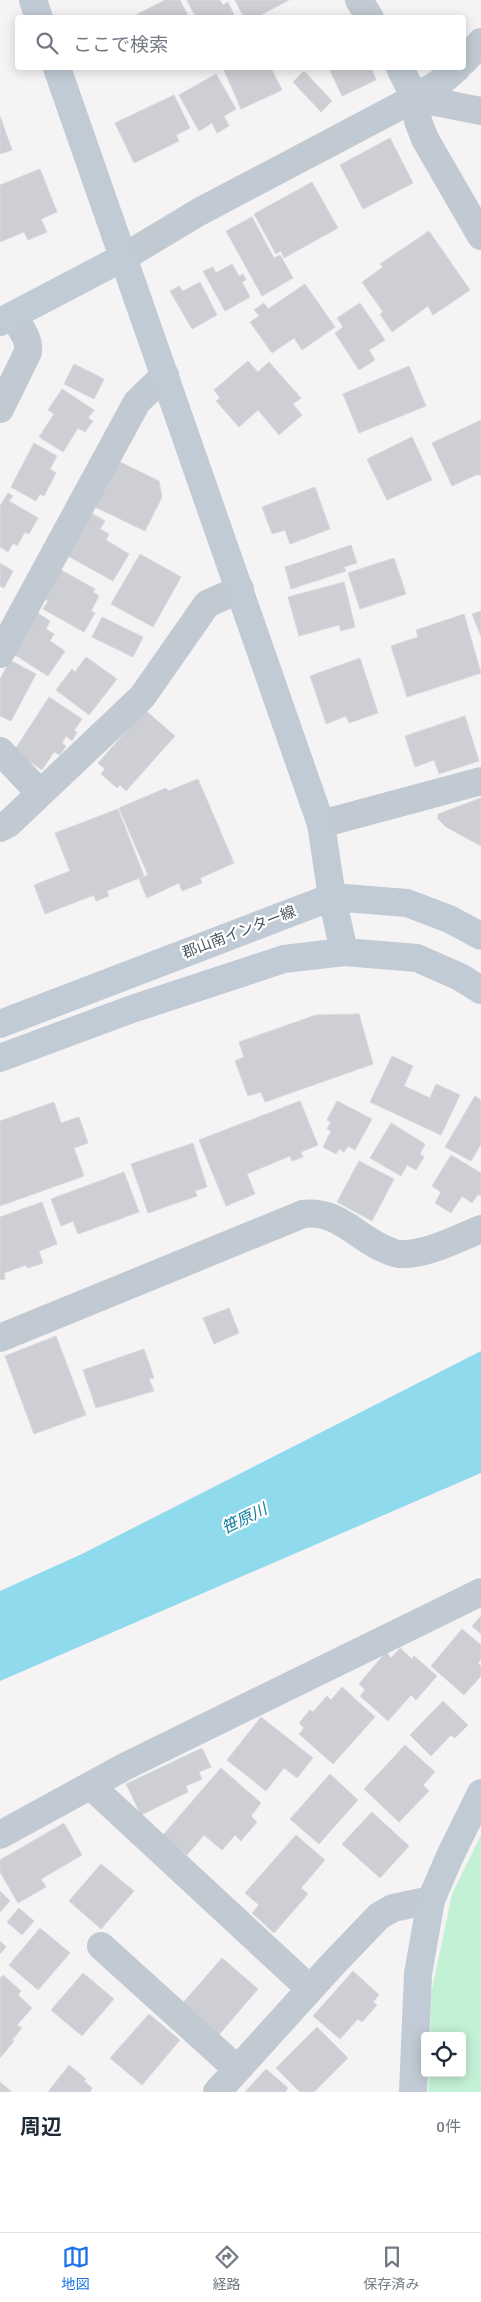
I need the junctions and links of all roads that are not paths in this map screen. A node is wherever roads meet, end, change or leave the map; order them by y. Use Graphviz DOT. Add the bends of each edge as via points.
graph roads {
  1 [pos="33,0"];
  2 [pos="359,0"];
  3 [pos="38,15"];
  4 [pos="368,15"];
  5 [pos="481,42"];
  6 [pos="466,59"];
  7 [pos="58,70"];
  8 [pos="401,70"];
  9 [pos="455,70"];
  10 [pos="415,98"];
  11 [pos="481,111"];
  12 [pos="481,236"];
  13 [pos="124,257"];
  14 [pos="6,319"];
  15 [pos="166,375"];
  16 [pos="0,410"];
  17 [pos="240,589"];
  18 [pos="0,654"];
  19 [pos="0,751"];
  20 [pos="481,781"];
  21 [pos="40,793"];
  22 [pos="321,824"];
  23 [pos="0,828"];
  24 [pos="332,897"];
  25 [pos="481,936"];
  26 [pos="344,952"];
  27 [pos="481,990"];
  28 [pos="0,1024"];
  29 [pos="0,1058"];
  30 [pos="481,1229"];
  31 [pos="0,1338"];
  32 [pos="481,1592"];
  33 [pos="91,1786"];
  34 [pos="481,1793"];
  35 [pos="0,1835"];
  36 [pos="431,1900"];
  37 [pos="101,1946"];
  38 [pos="310,1989"];
  39 [pos="237,2069"];
  40 [pos="217,2092"];
  41 [pos="413,2092"];
  1 -- 3 [label="street"];
  2 -- 4 [label="street"];
  5 -- 6 [label="street"];
  7 -- 13 [label="street"];
  8 -- 10 [label="street"];
  9 -- 10 [label="street"];
  10 -- 11 [label="street"];
  10 -- 12 [label="street" via="425,139"];
  10 -- 13 [label="street" via="200,212"];
  13 -- 14 [label="street"];
  13 -- 15 [label="street"];
  14 -- 16 [label="street" via="27,338 29,344"];
  15 -- 17 [label="street"];
  15 -- 18 [label="street" via="137,402"];
  17 -- 21 [label="street" via="207,604 142,697"];
  17 -- 22 [label="street"];
  19 -- 21 [label="street"];
  20 -- 22 [label="street"];
  21 -- 23 [label="street"];
  22 -- 24 [label="street"];
  24 -- 25 [label="street, 郡山南インター線" via="407,903"];
  24 -- 26 [label="street"];
  24 -- 28 [label="street, 郡山南インター線"];
  26 -- 27 [label="street" via="417,958"];
  26 -- 29 [label="street" via="284,959 132,1009"];
  30 -- 31 [label="street" via="444,1245 399,1254 374,1244 331,1217 317,1213 302,1214"];
  32 -- 33 [label="street"];
  33 -- 35 [label="street"];
  33 -- 38 [label="street"];
  34 -- 36 [label="street"];
  36 -- 38 [label="street" via="393,1908 379,1916"];
  36 -- 41 [label="street" via="418,1974"];
  37 -- 39 [label="street"];
  38 -- 39 [label="street"];
  39 -- 40 [label="street"];
}
